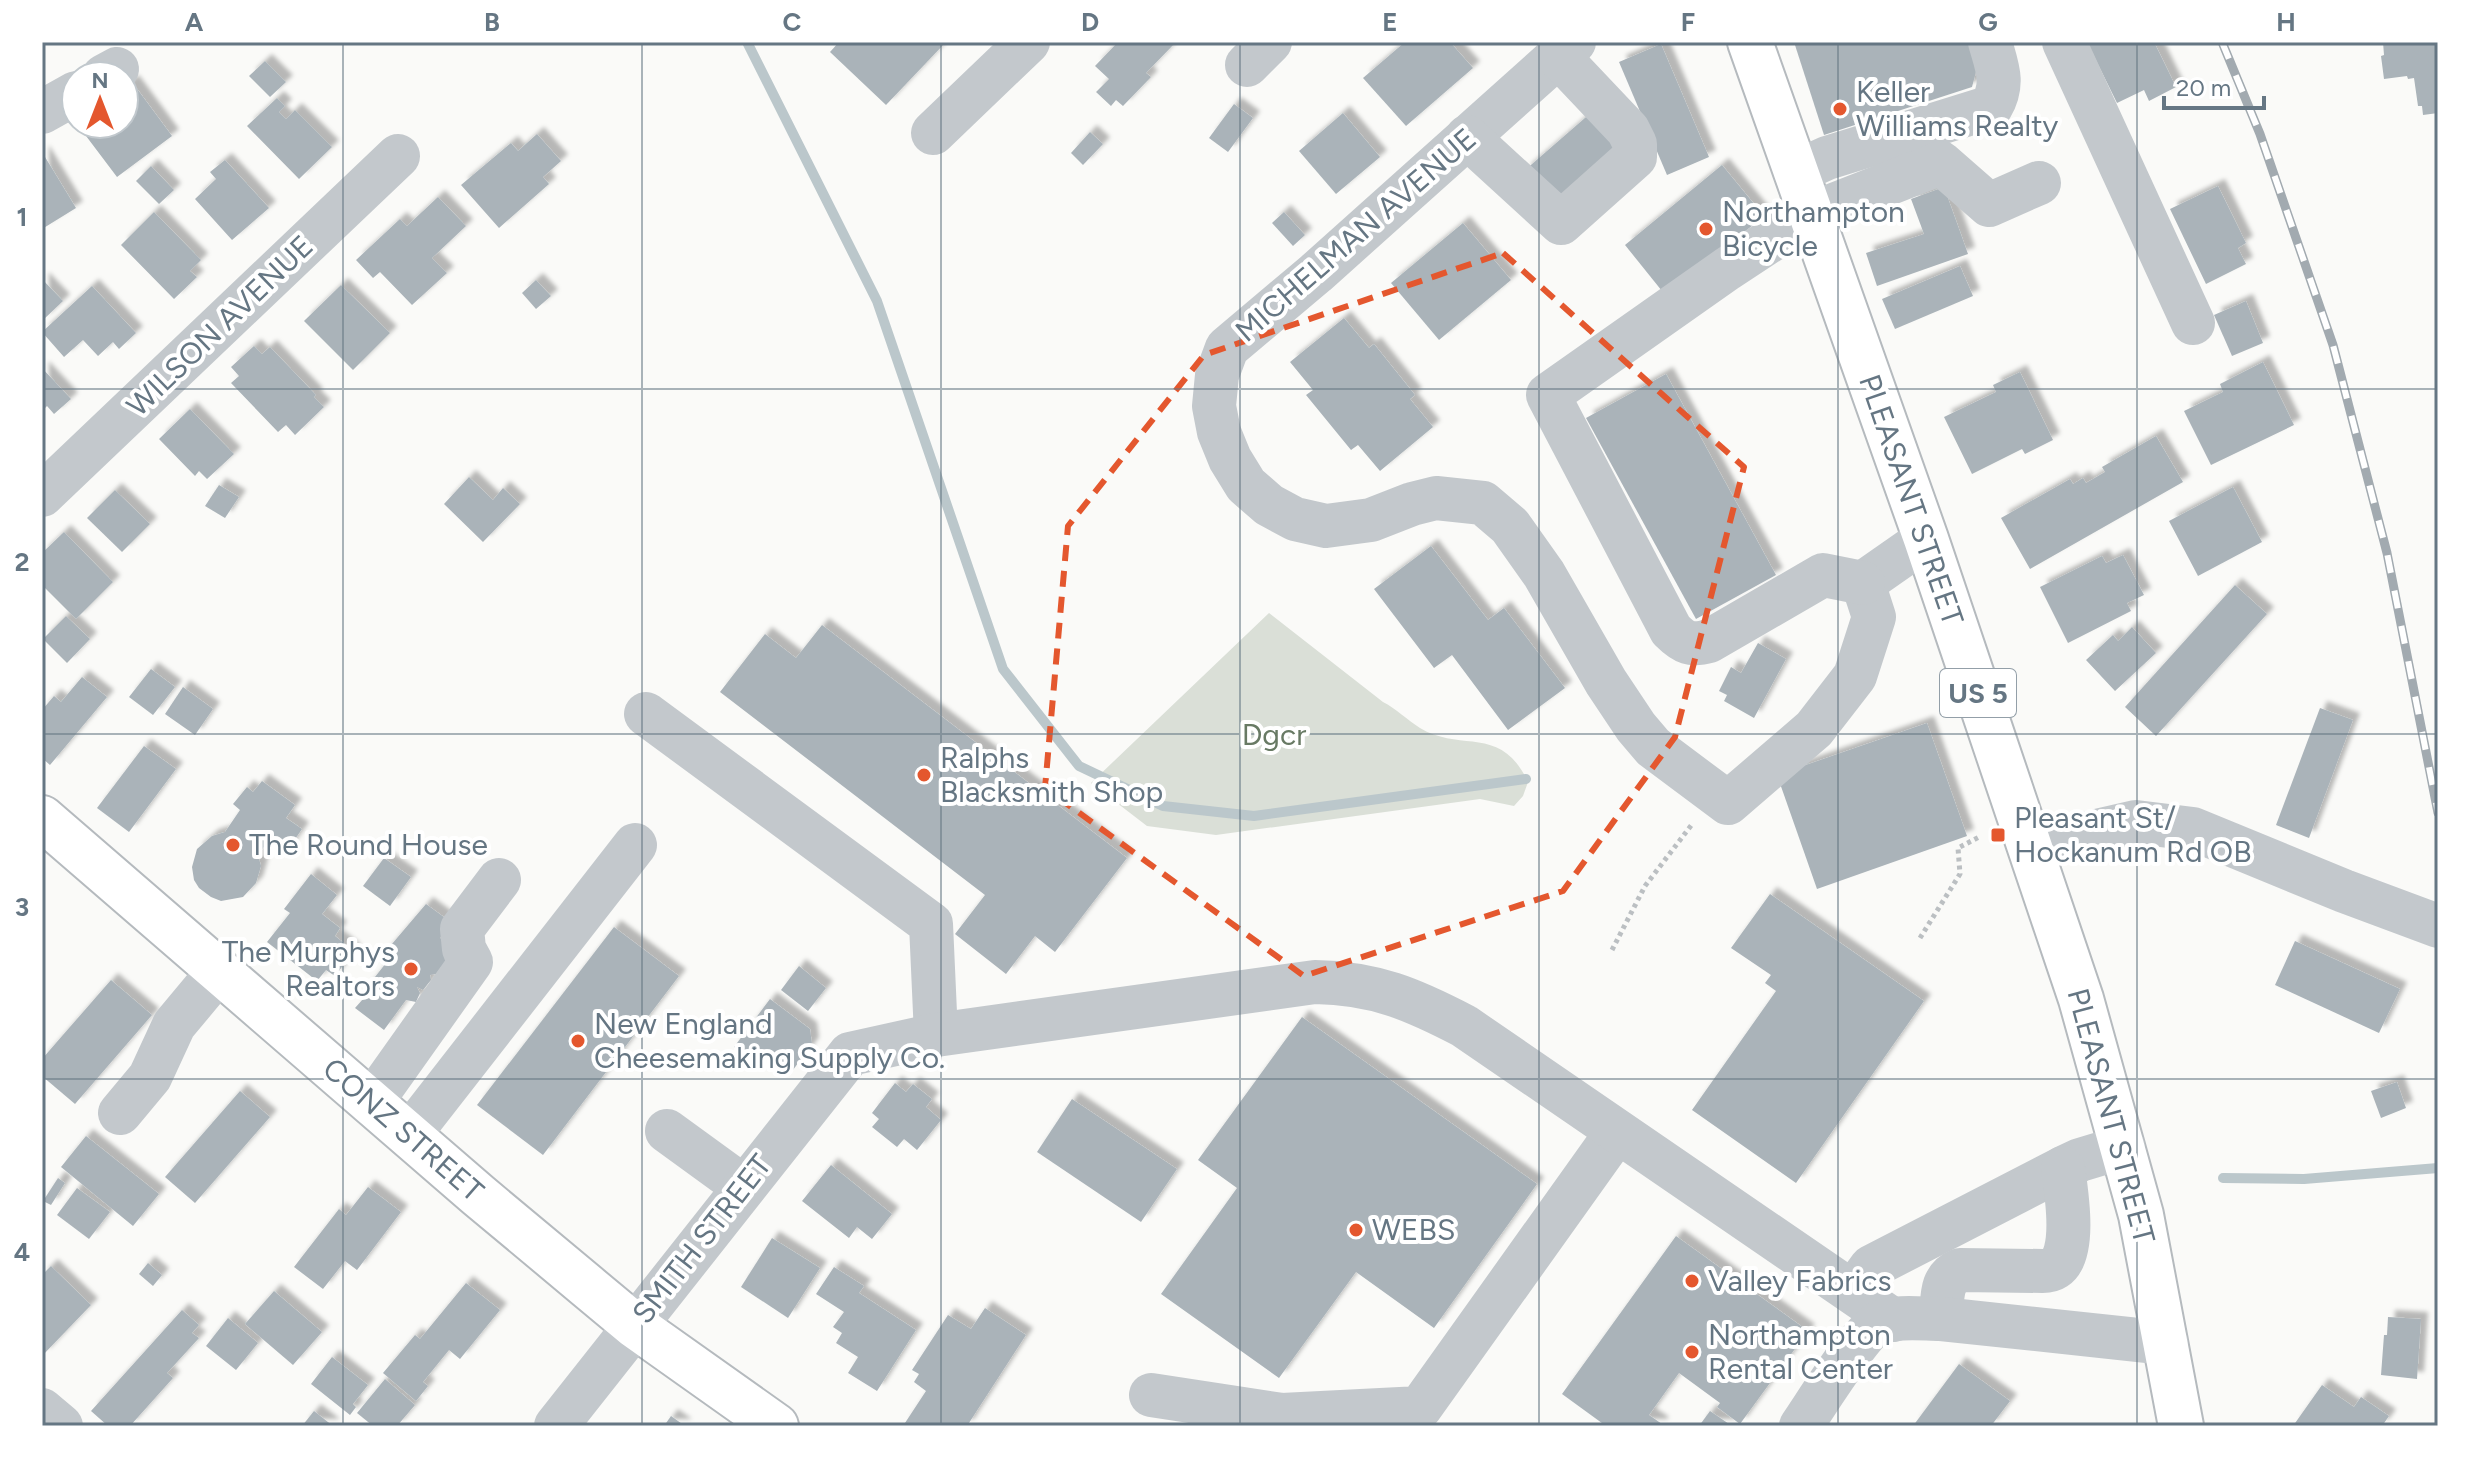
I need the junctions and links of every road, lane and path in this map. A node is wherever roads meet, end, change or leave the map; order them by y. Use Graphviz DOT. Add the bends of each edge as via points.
graph roads {
  1 [pos="1028,42"];
  2 [pos="1750,42"];
  3 [pos="1990,42"];
  4 [pos="2064,42"];
  5 [pos="1566,48"];
  6 [pos="60,102"];
  7 [pos="42,112"];
  8 [pos="933,133"];
  9 [pos="1467,137"];
  10 [pos="398,156"];
  11 [pos="1796,172"];
  12 [pos="2039,183"];
  13 [pos="1811,214"];
  14 [pos="2193,323"];
  15 [pos="42,495"];
  16 [pos="1926,539"];
  17 [pos="1863,583"];
  18 [pos="646,714"];
  19 [pos="1721,799"];
  20 [pos="42,818"];
  21 [pos="1981,836"];
  22 [pos="635,845"];
  23 [pos="2031,846"];
  24 [pos="499,880"];
  25 [pos="2438,926"];
  26 [pos="1920,938"];
  27 [pos="1612,950"];
  28 [pos="219,971"];
  29 [pos="936,1035"];
  30 [pos="371,1103"];
  31 [pos="120,1113"];
  32 [pos="667,1131"];
  33 [pos="1617,1132"];
  34 [pos="409,1135"];
  35 [pos="2123,1147"];
  36 [pos="2063,1168"];
  37 [pos="744,1187"];
  38 [pos="1853,1292"];
  39 [pos="1941,1319"];
  40 [pos="1893,1320"];
  41 [pos="635,1326"];
  42 [pos="2166,1343"];
  43 [pos="1151,1395"];
  44 [pos="42,1410"];
  45 [pos="61,1426"];
  46 [pos="556,1426"];
  47 [pos="776,1426"];
  48 [pos="1801,1426"];
  49 [pos="2181,1426"];
  1 -- 8 [label="street"];
  2 -- 11 [label="main road, PLEASANT STREET / US 5"];
  3 -- 11 [label="street" via="2000,91 1991,107"];
  4 -- 14 [label="street"];
  5 -- 9 [label="street, MICHELMAN AVENUE"];
  5 -- 9 [label="street" via="1628,130 1635,157 1561,223"];
  6 -- 7 [label="street"];
  9 -- 19 [label="street, MICHELMAN AVENUE" via="1227,348 1214,406 1219,432 1246,485 1295,519 1326,526 1371,520 1436,498 1483,503 1510,526 1544,574 1636,727 1653,747"];
  10 -- 15 [label="street, WILSON AVENUE"];
  11 -- 13 [label="main road, PLEASANT STREET / US 5"];
  12 -- 13 [label="street" via="1989,205 1941,163"];
  13 -- 16 [label="main road, PLEASANT STREET / US 5"];
  13 -- 17 [label="street" via="1548,395 1682,642 1709,641 1823,575"];
  16 -- 17 [label="street"];
  16 -- 23 [label="main road, PLEASANT STREET / US 5"];
  17 -- 19 [label="street" via="1874,617 1855,676 1814,729"];
  18 -- 29 [label="street" via="931,924"];
  19 -- 27 [label="path" via="1645,886"];
  20 -- 28 [label="main road, CONZ STREET"];
  21 -- 26 [label="path" via="1958,848 1960,874"];
  22 -- 34 [label="street"];
  23 -- 25 [label="street" via="2136,822 2193,829"];
  23 -- 35 [label="main road, PLEASANT STREET / US 5"];
  24 -- 30 [label="street" via="462,929 471,962"];
  28 -- 30 [label="main road, CONZ STREET"];
  28 -- 31 [label="street" via="174,1025 150,1077"];
  29 -- 33 [label="street" via="1315,982 1348,983 1417,1002 1464,1026"];
  29 -- 37 [label="street, SMITH STREET" via="850,1054"];
  30 -- 34 [label="main road, CONZ STREET"];
  32 -- 37 [label="street"];
  33 -- 38 [label="street"];
  33 -- 43 [label="street" via="1420,1408 1282,1415"];
  34 -- 41 [label="main road, CONZ STREET"];
  35 -- 36 [label="street"];
  35 -- 42 [label="main road, PLEASANT STREET / US 5"];
  36 -- 38 [label="street" via="1871,1267"];
  36 -- 39 [label="street" via="2068,1234 2061,1262 2043,1271 1960,1270 1949,1275"];
  37 -- 41 [label="street, SMITH STREET"];
  38 -- 40 [label="street"];
  39 -- 40 [label="street"];
  39 -- 42 [label="street"];
  40 -- 48 [label="street" via="1879,1323 1862,1338"];
  41 -- 46 [label="street, SMITH STREET"];
  41 -- 47 [label="main road, CONZ STREET"];
  42 -- 49 [label="main road, PLEASANT STREET / US 5"];
  44 -- 45 [label="street"];
}
